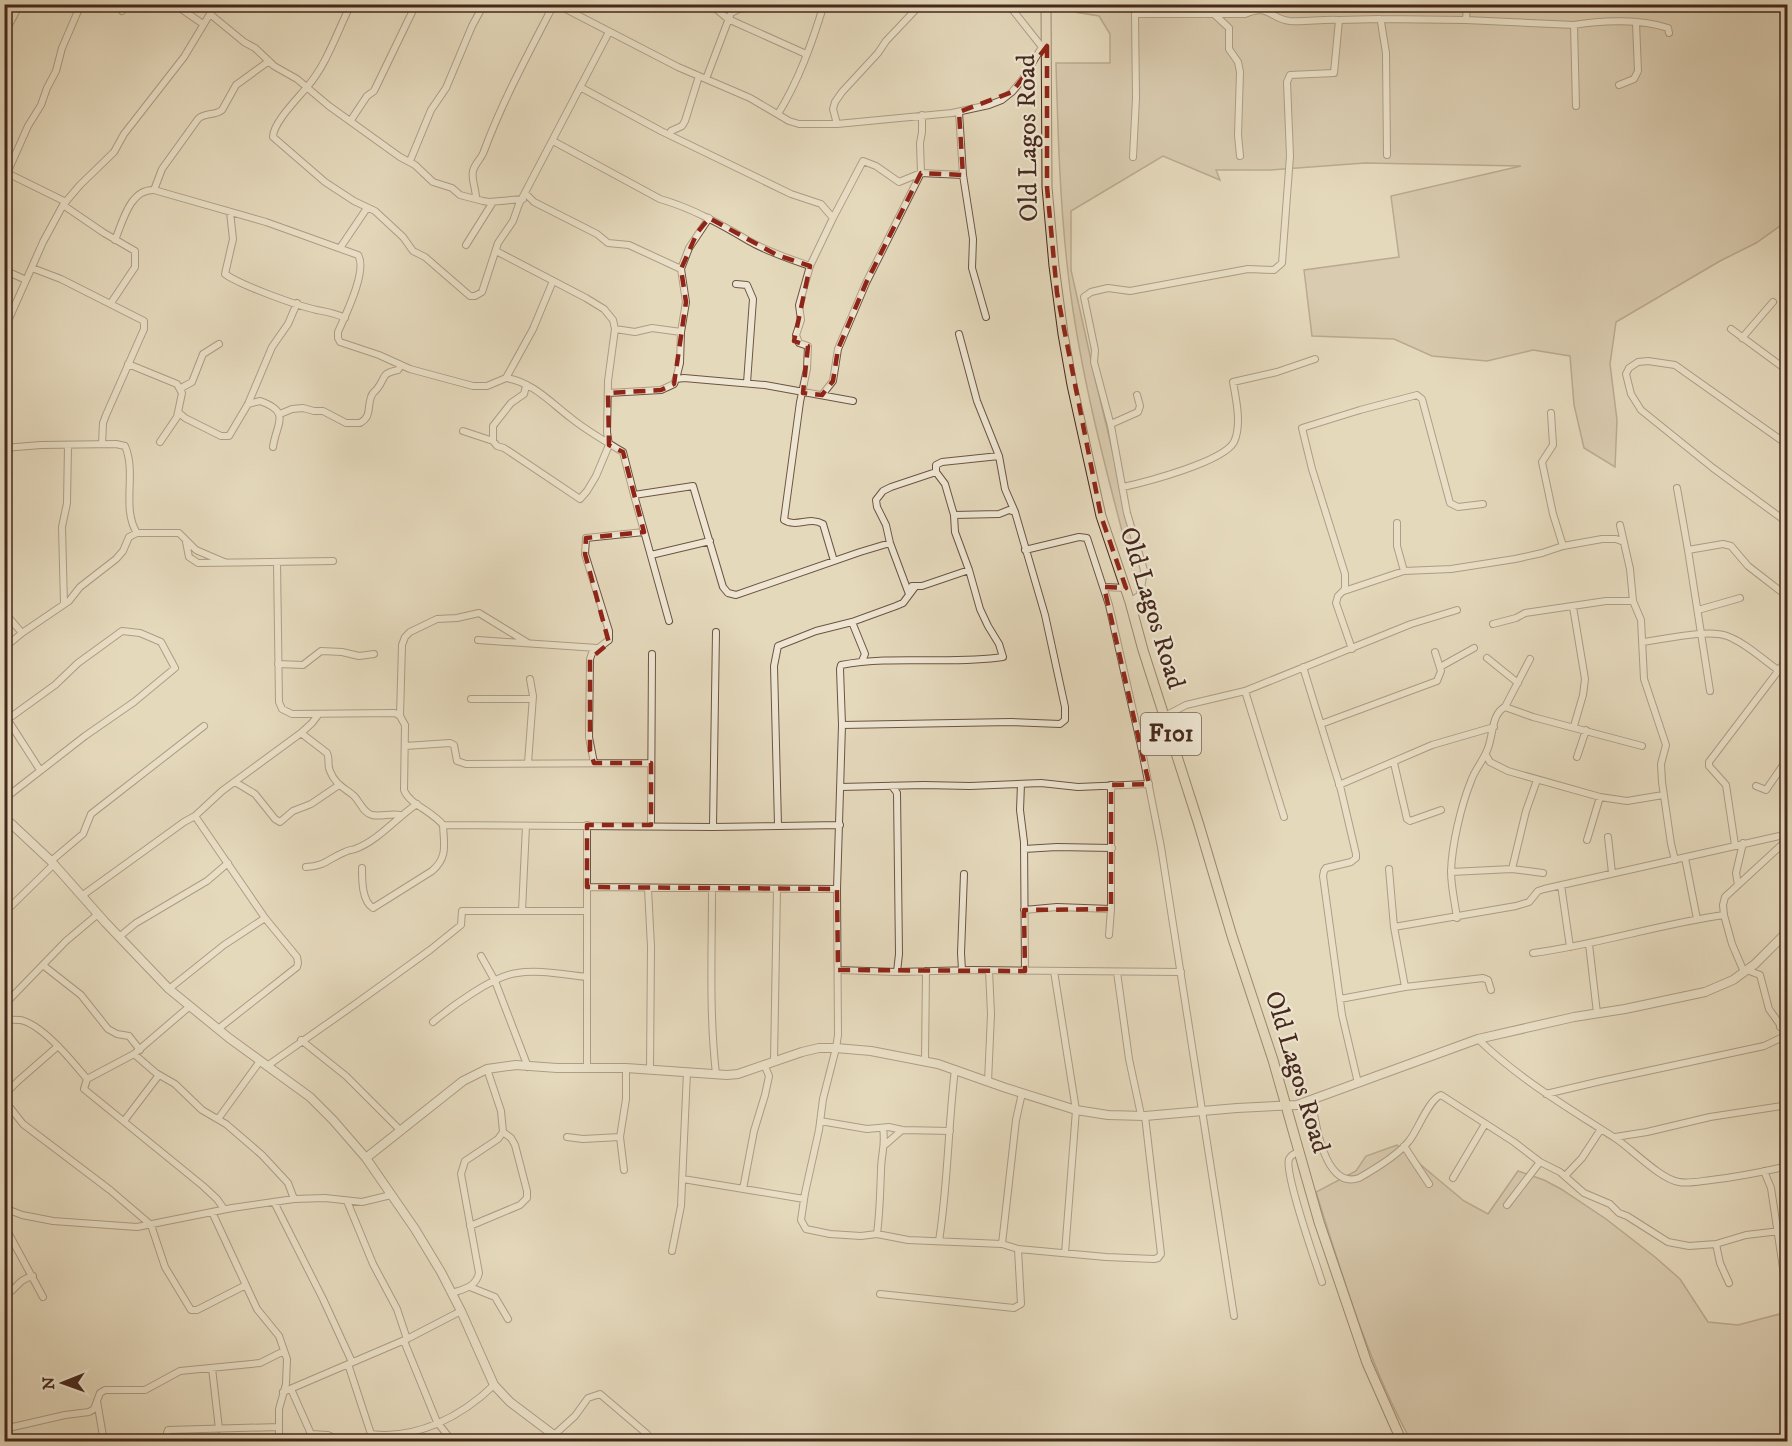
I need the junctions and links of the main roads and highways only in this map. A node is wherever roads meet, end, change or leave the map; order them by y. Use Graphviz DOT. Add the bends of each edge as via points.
graph roads {
  1 [pos="1046,4"];
  2 [pos="1402,1442"];
  1 -- 2 [label="main road, Old Lagos Road / F101" via="1047,187 1054,266 1072,385 1101,516 1319,1222 1367,1363"];
}
